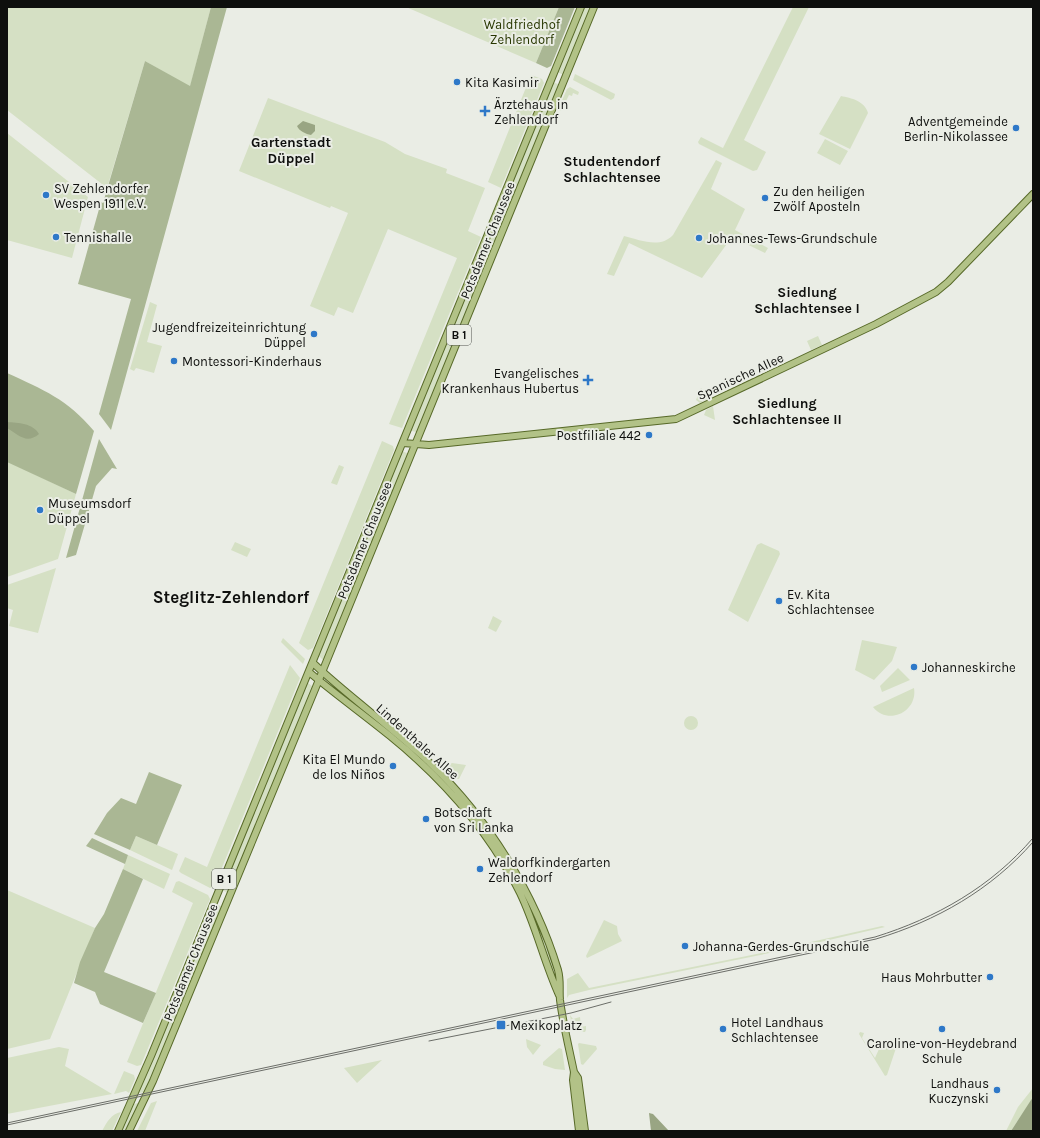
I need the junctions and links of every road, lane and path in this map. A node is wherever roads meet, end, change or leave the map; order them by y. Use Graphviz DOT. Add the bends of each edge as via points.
graph roads {
  1 [pos="581,7"];
  2 [pos="594,7"];
  3 [pos="1033,194"];
  4 [pos="403,443"];
  5 [pos="415,444"];
  6 [pos="313,662"];
  7 [pos="309,672"];
  8 [pos="322,672"];
  9 [pos="319,681"];
  10 [pos="560,998"];
  11 [pos="574,1072"];
  12 [pos="118,1131"];
  13 [pos="129,1131"];
  14 [pos="580,1131"];
  15 [pos="585,1131"];
  1 -- 4 [label="main road, Potsdamer Chaussee / B 1"];
  2 -- 5 [label="main road, Potsdamer Chaussee / B 1"];
  3 -- 5 [label="main road, Spanische Allee" via="936,292 876,324 676,419 429,446"];
  4 -- 5 [label="main road, Spanische Allee"];
  4 -- 6 [label="main road, Potsdamer Chaussee / B 1"];
  5 -- 8 [label="main road, Potsdamer Chaussee / B 1"];
  6 -- 7 [label="main road, Potsdamer Chaussee / B 1"];
  6 -- 8 [label="main road, Lindenthaler Allee"];
  7 -- 9 [label="main road, Lindenthaler Allee"];
  7 -- 12 [label="main road, Potsdamer Chaussee / B 1" via="144,1074"];
  8 -- 9 [label="main road, Potsdamer Chaussee / B 1"];
  8 -- 10 [label="main road, Lindenthaler Allee" via="428,761 488,829 515,872 544,934 560,981"];
  9 -- 10 [label="main road, Lindenthaler Allee" via="420,762 455,798 480,829 523,899"];
  9 -- 13 [label="main road, Potsdamer Chaussee / B 1" via="153,1081"];
  10 -- 11 [label="main road, Lindenthaler Allee"];
  11 -- 14 [label="main road"];
  11 -- 15 [label="main road" via="578,1078"];
}
